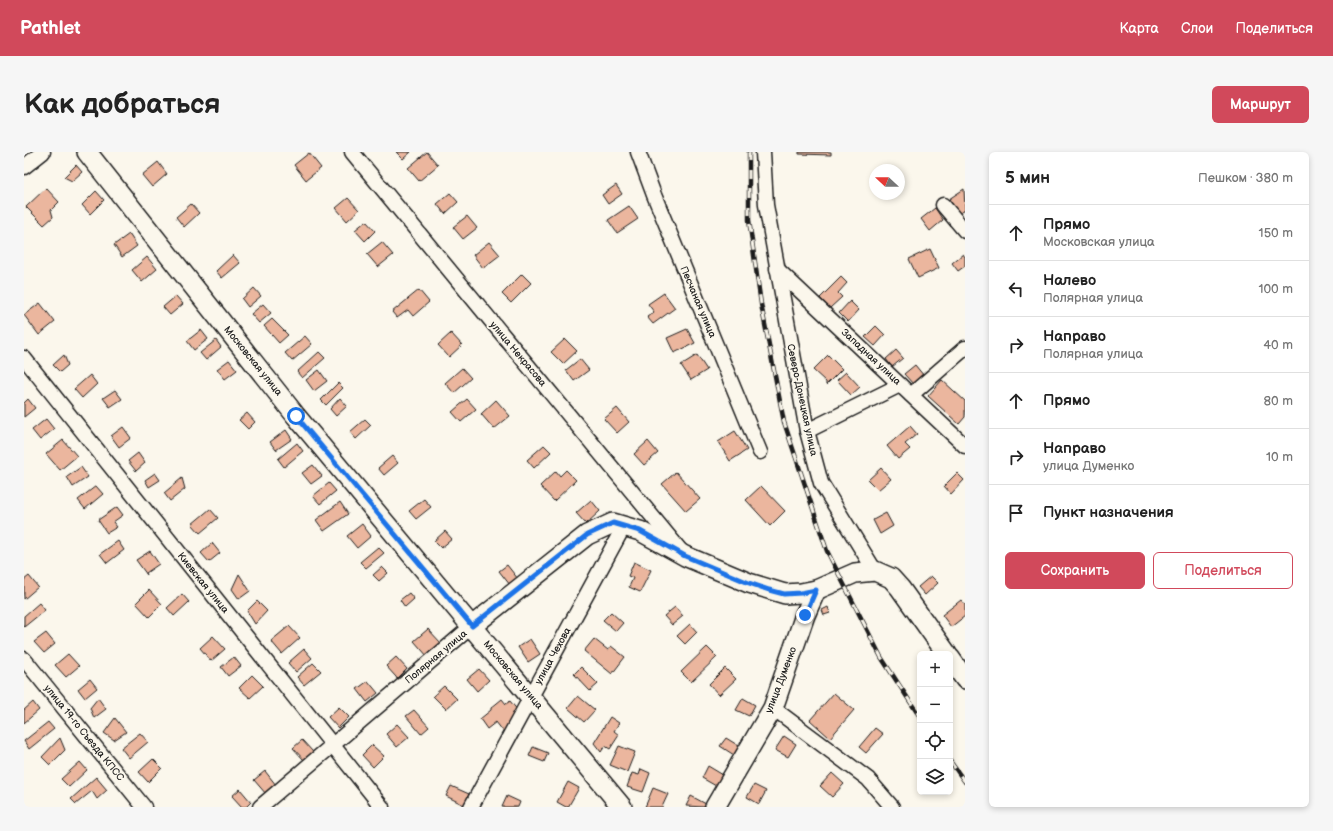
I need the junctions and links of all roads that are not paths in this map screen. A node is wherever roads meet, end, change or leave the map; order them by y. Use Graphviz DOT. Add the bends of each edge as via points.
graph roads {
  1 [pos="43,152"];
  2 [pos="87,152"];
  3 [pos="352,152"];
  4 [pos="638,152"];
  5 [pos="763,152"];
  6 [pos="24,167"];
  7 [pos="943,205"];
  8 [pos="965,231"];
  9 [pos="777,269"];
  10 [pos="965,348"];
  11 [pos="24,358"];
  12 [pos="900,385"];
  13 [pos="911,395"];
  14 [pos="806,431"];
  15 [pos="965,446"];
  16 [pos="760,452"];
  17 [pos="624,526"];
  18 [pos="685,556"];
  19 [pos="875,571"];
  20 [pos="816,590"];
  21 [pos="472,626"];
  22 [pos="945,651"];
  23 [pos="24,659"];
  24 [pos="953,662"];
  25 [pos="965,679"];
  26 [pos="531,697"];
  27 [pos="773,708"];
  28 [pos="332,745"];
  29 [pos="144,807"];
  30 [pos="260,807"];
  31 [pos="382,807"];
  32 [pos="471,807"];
  33 [pos="622,807"];
  34 [pos="715,807"];
  35 [pos="892,807"];
  1 -- 6 [label="street"];
  2 -- 21 [label="main road, Московская улица" via="296,416"];
  3 -- 18 [label="street, улица Некрасова"];
  4 -- 16 [label="street, Песчаная улица"];
  5 -- 9 [label="street, Северо-Донецкая улица" via="766,205"];
  7 -- 8 [label="street"];
  9 -- 12 [label="street, Западная улица"];
  9 -- 14 [label="street, Северо-Донецкая улица"];
  10 -- 13 [label="street"];
  11 -- 28 [label="street, Киевская улица"];
  12 -- 13 [label="street, Западная улица"];
  12 -- 14 [label="street"];
  13 -- 15 [label="street, Западная улица"];
  14 -- 19 [label="street, Северо-Донецкая улица" via="821,483"];
  17 -- 18 [label="main road, Полярная улица" via="640,531"];
  17 -- 21 [label="main road, Полярная улица" via="613,523 587,535"];
  17 -- 26 [label="street, улица Чехова"];
  18 -- 20 [label="main road, Полярная улица" via="749,583 784,594"];
  19 -- 20 [label="main road, Полярная улица" via="856,573"];
  19 -- 22 [label="main road" via="891,578 900,588"];
  20 -- 27 [label="main road, улица Думенко"];
  21 -- 26 [label="main road, Московская улица"];
  21 -- 28 [label="street, Полярная улица"];
  23 -- 29 [label="street, улица 19-го Съезда КПСС"];
  24 -- 25 [label="main road"];
  26 -- 32 [label="street, улица Чехова"];
  26 -- 33 [label="main road, Московская улица"];
  27 -- 34 [label="main road, улица Думенко"];
  27 -- 35 [label="street" via="868,779"];
  28 -- 30 [label="street, Полярная улица"];
  28 -- 31 [label="street, Киевская улица"];
}
